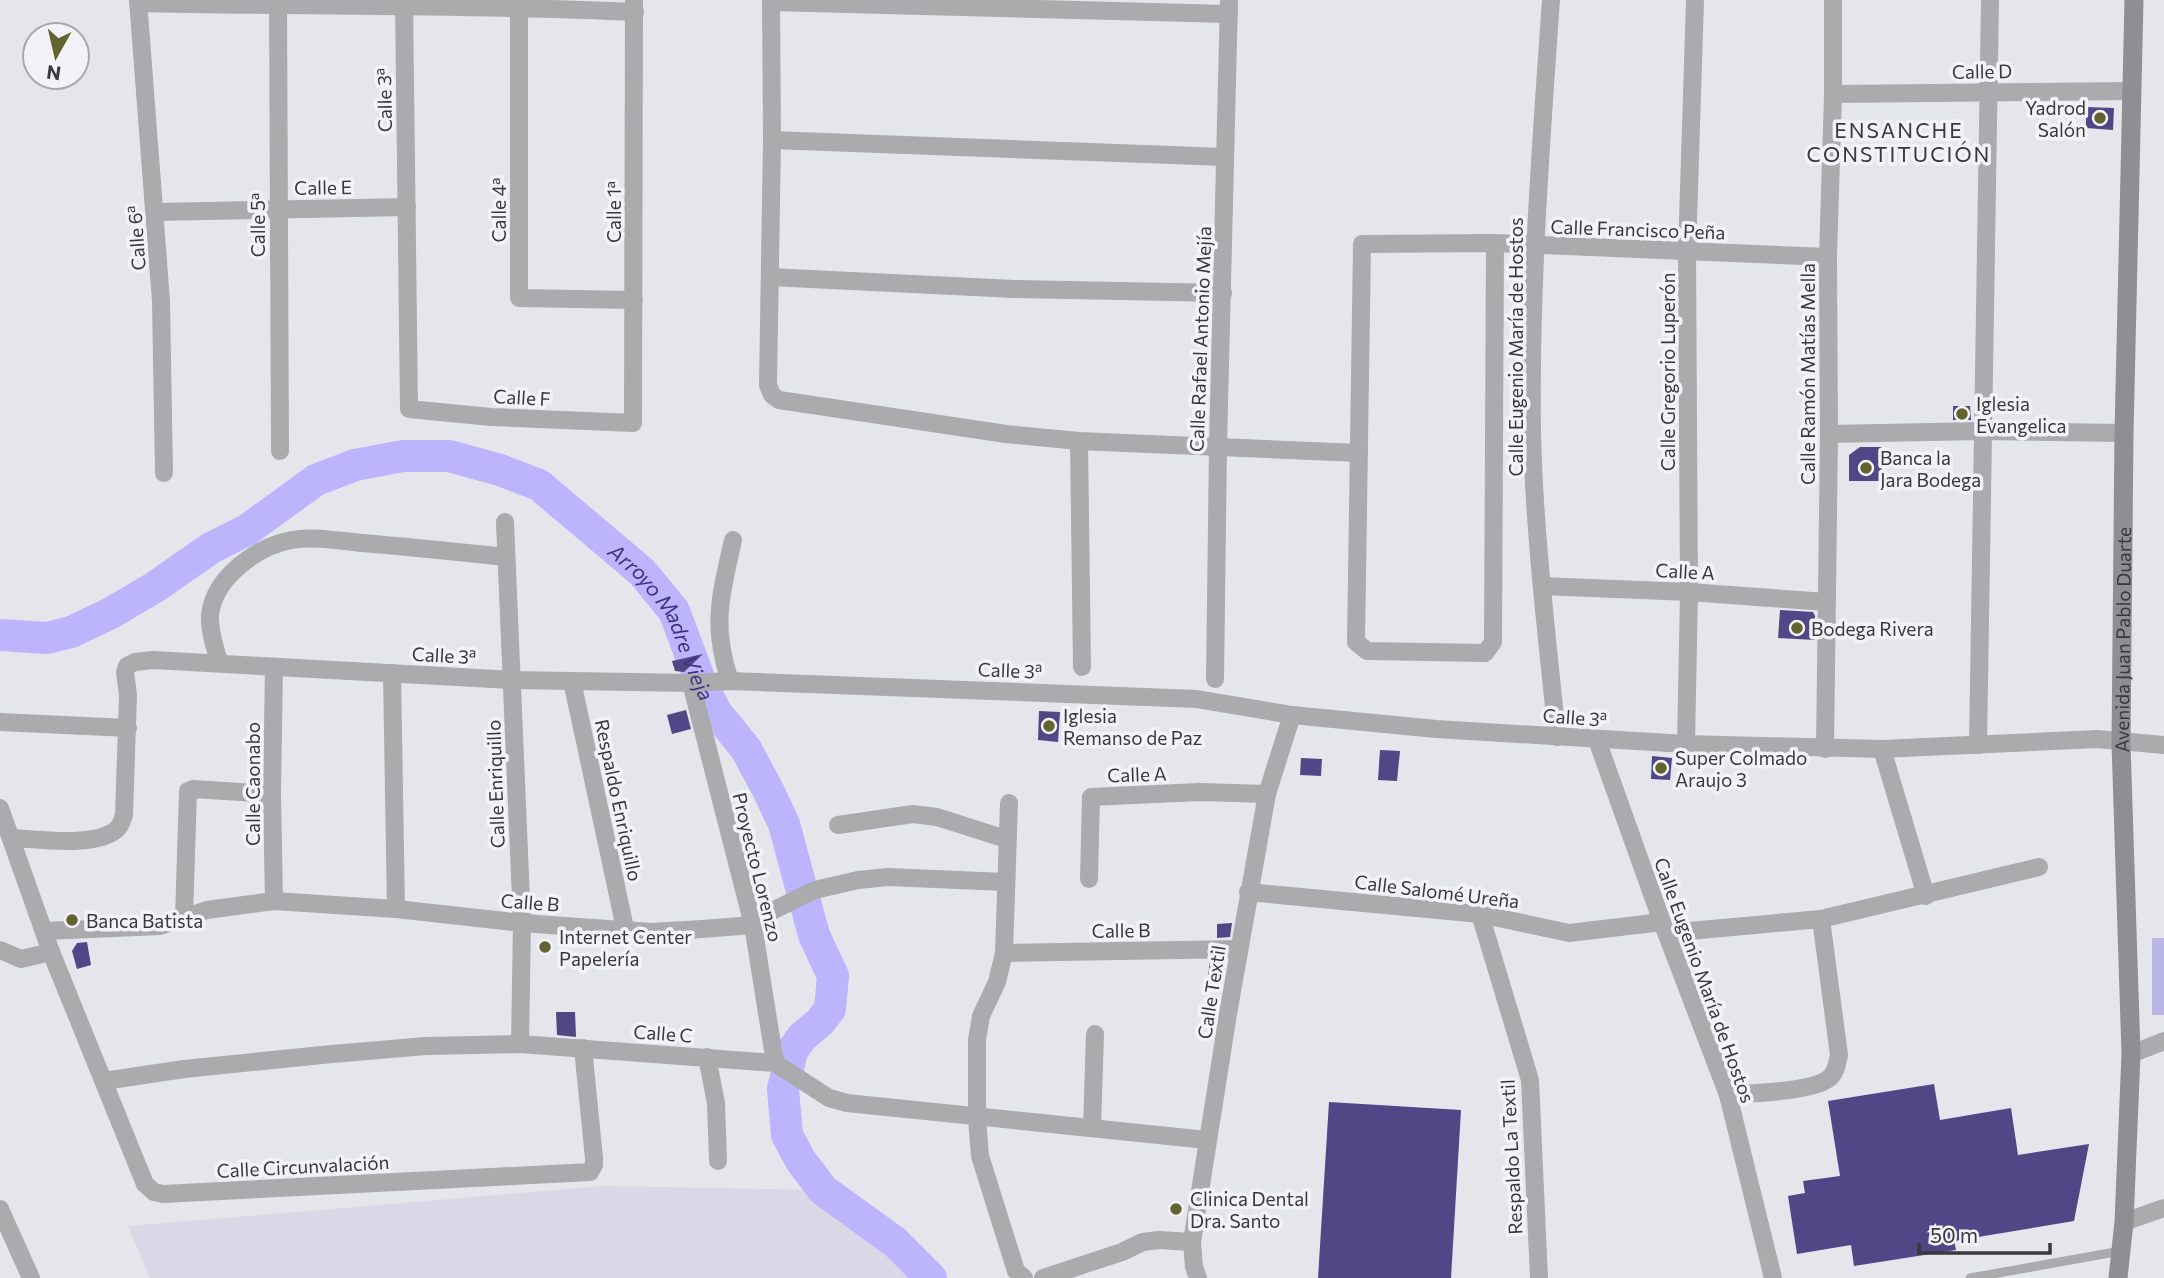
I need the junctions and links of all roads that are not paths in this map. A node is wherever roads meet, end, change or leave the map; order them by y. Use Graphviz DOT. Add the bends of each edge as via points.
graph roads {
  1 [pos="1551,0"];
  2 [pos="1695,0"];
  3 [pos="1833,0"];
  4 [pos="1990,0"];
  5 [pos="2134,0"];
  6 [pos="138,1"];
  7 [pos="771,1"];
  8 [pos="278,3"];
  9 [pos="404,3"];
  10 [pos="975,4"];
  11 [pos="519,6"];
  12 [pos="634,6"];
  13 [pos="1229,7"];
  14 [pos="2131,91"];
  15 [pos="1990,92"];
  16 [pos="1833,94"];
  17 [pos="772,140"];
  18 [pos="1225,157"];
  19 [pos="407,207"];
  20 [pos="278,209"];
  21 [pos="156,212"];
  22 [pos="1495,243"];
  23 [pos="1534,245"];
  24 [pos="1687,252"];
  25 [pos="1828,257"];
  26 [pos="770,277"];
  27 [pos="1223,293"];
  28 [pos="634,300"];
  29 [pos="410,409"];
  30 [pos="633,423"];
  31 [pos="1981,431"];
  32 [pos="2124,433"];
  33 [pos="1829,434"];
  34 [pos="1079,441"];
  35 [pos="1218,446"];
  36 [pos="279,451"];
  37 [pos="1359,453"];
  38 [pos="164,473"];
  39 [pos="505,522"];
  40 [pos="733,540"];
  41 [pos="506,557"];
  42 [pos="1542,586"];
  43 [pos="1689,592"];
  44 [pos="1826,602"];
  45 [pos="219,662"];
  46 [pos="274,667"];
  47 [pos="1082,667"];
  48 [pos="392,673"];
  49 [pos="1215,679"];
  50 [pos="512,680"];
  51 [pos="572,681"];
  52 [pos="725,681"];
  53 [pos="691,683"];
  54 [pos="1292,715"];
  55 [pos="0,722"];
  56 [pos="128,728"];
  57 [pos="1557,737"];
  58 [pos="1597,740"];
  59 [pos="2121,743"];
  60 [pos="1686,744"];
  61 [pos="1978,745"];
  62 [pos="2164,745"];
  63 [pos="1825,748"];
  64 [pos="1882,749"];
  65 [pos="272,794"];
  66 [pos="1267,794"];
  67 [pos="1009,803"];
  68 [pos="0,808"];
  69 [pos="838,825"];
  70 [pos="11,838"];
  71 [pos="1006,839"];
  72 [pos="2039,867"];
  73 [pos="1089,878"];
  74 [pos="1005,881"];
  75 [pos="1248,892"];
  76 [pos="1926,896"];
  77 [pos="274,901"];
  78 [pos="396,909"];
  79 [pos="1480,914"];
  80 [pos="184,917"];
  81 [pos="1821,919"];
  82 [pos="522,923"];
  83 [pos="753,925"];
  84 [pos="1664,927"];
  85 [pos="625,928"];
  86 [pos="46,931"];
  87 [pos="1239,949"];
  88 [pos="0,950"];
  89 [pos="51,952"];
  90 [pos="1004,953"];
  91 [pos="1095,1034"];
  92 [pos="2164,1041"];
  93 [pos="520,1044"];
  94 [pos="583,1048"];
  95 [pos="2131,1054"];
  96 [pos="707,1057"];
  97 [pos="775,1063"];
  98 [pos="104,1081"];
  99 [pos="1728,1095"];
  100 [pos="977,1118"];
  101 [pos="1092,1128"];
  102 [pos="1207,1140"];
  103 [pos="718,1161"];
  104 [pos="2164,1208"];
  105 [pos="0,1209"];
  106 [pos="2124,1222"];
  107 [pos="1192,1242"];
  108 [pos="2121,1251"];
  109 [pos="31,1278"];
  110 [pos="1024,1278"];
  111 [pos="1043,1278"];
  112 [pos="1198,1278"];
  113 [pos="1539,1278"];
  114 [pos="1773,1278"];
  115 [pos="1970,1278"];
  116 [pos="2118,1278"];
  1 -- 23 [label="street, Calle Eugenio María de Hostos"];
  2 -- 24 [label="street, Calle Gregorio Luperón"];
  3 -- 16 [label="street, Calle Ramón Matías Mella"];
  4 -- 15 [label="street"];
  5 -- 14 [label="main road, Avenida Juan Pablo Duarte"];
  6 -- 8 [label="street"];
  6 -- 21 [label="street, Calle 6ª"];
  7 -- 10 [label="street"];
  7 -- 17 [label="street"];
  8 -- 9 [label="street"];
  8 -- 20 [label="street, Calle 5ª"];
  9 -- 11 [label="street"];
  9 -- 19 [label="street, Calle 3ª"];
  10 -- 13 [label="street"];
  11 -- 12 [label="street"];
  11 -- 28 [label="street, Calle 4ª" via="519,298"];
  12 -- 28 [label="street, Calle 1ª"];
  13 -- 18 [label="street, Calle Rafael Antonio Mejía"];
  14 -- 15 [label="street, Calle D"];
  14 -- 32 [label="main road, Avenida Juan Pablo Duarte"];
  15 -- 16 [label="street, Calle D"];
  15 -- 31 [label="street"];
  16 -- 25 [label="street, Calle Ramón Matías Mella"];
  17 -- 18 [label="street"];
  17 -- 26 [label="street"];
  18 -- 27 [label="street, Calle Rafael Antonio Mejía"];
  19 -- 20 [label="street, Calle E"];
  19 -- 29 [label="street, Calle 3ª"];
  20 -- 21 [label="street, Calle E"];
  20 -- 36 [label="street, Calle 5ª"];
  21 -- 38 [label="street, Calle 6ª"];
  22 -- 23 [label="street, Calle Francisco Peña"];
  22 -- 37 [label="street, Calle Francisco Peña" via="1362,244"];
  22 -- 37 [label="street" via="1493,642 1485,653 1367,651 1356,642"];
  23 -- 24 [label="street, Calle Francisco Peña"];
  23 -- 42 [label="street, Calle Eugenio María de Hostos" via="1532,431"];
  24 -- 25 [label="street, Calle Francisco Peña"];
  24 -- 43 [label="street, Calle Gregorio Luperón"];
  25 -- 33 [label="street, Calle Ramón Matías Mella"];
  26 -- 27 [label="street"];
  26 -- 34 [label="street" via="768,385 779,400 1006,435"];
  27 -- 35 [label="street, Calle Rafael Antonio Mejía"];
  28 -- 30 [label="street, Calle 1ª"];
  29 -- 30 [label="street, Calle F"];
  31 -- 32 [label="street"];
  31 -- 33 [label="street"];
  31 -- 61 [label="street"];
  32 -- 59 [label="main road, Avenida Juan Pablo Duarte"];
  33 -- 44 [label="street, Calle Ramón Matías Mella"];
  34 -- 35 [label="street"];
  34 -- 47 [label="street"];
  35 -- 37 [label="street"];
  35 -- 49 [label="street, Calle Rafael Antonio Mejía"];
  39 -- 41 [label="street, Calle Enriquillo"];
  40 -- 52 [label="street" via="718,614"];
  41 -- 45 [label="street" via="327,540 276,544 239,568 214,601 210,629"];
  41 -- 50 [label="street, Calle Enriquillo"];
  42 -- 43 [label="street, Calle A"];
  42 -- 57 [label="street, Calle Eugenio María de Hostos"];
  43 -- 44 [label="street, Calle A"];
  43 -- 60 [label="street, Calle Gregorio Luperón"];
  44 -- 63 [label="street, Calle Ramón Matías Mella"];
  45 -- 46 [label="street, Calle 3ª"];
  45 -- 56 [label="street, Calle 3ª" via="153,660 127,666"];
  46 -- 48 [label="street, Calle 3ª"];
  46 -- 65 [label="street, Calle Caonabo"];
  48 -- 50 [label="street, Calle 3ª"];
  48 -- 78 [label="street"];
  50 -- 51 [label="street, Calle 3ª"];
  50 -- 82 [label="street, Calle Enriquillo"];
  51 -- 53 [label="street, Calle 3ª"];
  51 -- 85 [label="street, Respaldo Enriquillo"];
  52 -- 53 [label="street, Calle 3ª"];
  52 -- 54 [label="street, Calle 3ª" via="1198,699"];
  53 -- 83 [label="street, Proyecto Lorenzo"];
  54 -- 57 [label="street, Calle 3ª"];
  54 -- 66 [label="street, Calle Textil"];
  55 -- 56 [label="street"];
  56 -- 70 [label="street, Calle 3ª" via="124,814 119,828 85,840"];
  57 -- 58 [label="street, Calle 3ª"];
  58 -- 60 [label="street, Calle 3ª"];
  58 -- 84 [label="street, Calle Eugenio María de Hostos"];
  59 -- 61 [label="street, Calle 3ª" via="2097,739"];
  59 -- 62 [label="street, Calle 3ª"];
  59 -- 95 [label="main road, Avenida Juan Pablo Duarte"];
  60 -- 63 [label="street, Calle 3ª"];
  61 -- 64 [label="street, Calle 3ª"];
  63 -- 64 [label="street, Calle 3ª"];
  64 -- 76 [label="street"];
  65 -- 77 [label="street, Calle Caonabo"];
  65 -- 80 [label="street" via="188,791"];
  66 -- 73 [label="street, Calle A" via="1091,797"];
  66 -- 75 [label="street, Calle Textil"];
  67 -- 71 [label="street"];
  68 -- 70 [label="street, Calle Circunvalación"];
  69 -- 71 [label="street" via="913,814"];
  70 -- 86 [label="street, Calle Circunvalación"];
  71 -- 74 [label="street"];
  72 -- 76 [label="street, Calle Salomé Ureña"];
  74 -- 83 [label="street, Calle B" via="858,880 815,890"];
  74 -- 90 [label="street"];
  75 -- 79 [label="street, Calle Salomé Ureña"];
  75 -- 87 [label="street, Calle Textil"];
  76 -- 81 [label="street, Calle Salomé Ureña"];
  77 -- 78 [label="street, Calle B"];
  77 -- 80 [label="street, Calle B" via="229,905"];
  78 -- 82 [label="street, Calle B"];
  79 -- 84 [label="street, Calle Salomé Ureña" via="1569,933"];
  79 -- 113 [label="street, Respaldo La Textil" via="1530,1080"];
  80 -- 86 [label="street, Calle B" via="160,926"];
  81 -- 84 [label="street, Calle Salomé Ureña"];
  81 -- 99 [label="street" via="1839,1055 1836,1069 1829,1079 1813,1086"];
  82 -- 85 [label="street, Calle B"];
  82 -- 93 [label="street, Calle Enriquillo"];
  83 -- 85 [label="street, Calle B" via="651,932"];
  83 -- 97 [label="street, Proyecto Lorenzo"];
  84 -- 99 [label="street, Calle Eugenio María de Hostos"];
  86 -- 89 [label="street, Calle Circunvalación"];
  87 -- 90 [label="street, Calle B"];
  87 -- 102 [label="street, Calle Textil"];
  88 -- 89 [label="street" via="21,959"];
  89 -- 98 [label="street, Calle Circunvalación"];
  90 -- 100 [label="street" via="977,1040"];
  91 -- 101 [label="street"];
  92 -- 95 [label="street"];
  93 -- 94 [label="street, Calle C"];
  93 -- 98 [label="street, Calle C" via="320,1055"];
  94 -- 96 [label="street, Calle C"];
  94 -- 98 [label="street, Calle Circunvalación" via="594,1158 590,1172 163,1194 145,1184"];
  95 -- 106 [label="main road, Avenida Juan Pablo Duarte"];
  96 -- 97 [label="street, Calle C"];
  96 -- 103 [label="street" via="716,1103"];
  97 -- 100 [label="street, Calle C" via="829,1098 847,1103"];
  99 -- 114 [label="street, Calle Eugenio María de Hostos"];
  100 -- 101 [label="street, Calle C"];
  100 -- 110 [label="street" via="980,1156 1016,1271"];
  101 -- 102 [label="street, Calle C"];
  102 -- 107 [label="street, Calle Textil"];
  104 -- 106 [label="street"];
  105 -- 109 [label="street"];
  106 -- 108 [label="main road, Avenida Juan Pablo Duarte"];
  107 -- 111 [label="street" via="1143,1242"];
  107 -- 112 [label="street, Calle Textil"];
  108 -- 115 [label="lane"];
  108 -- 116 [label="main road, Avenida Juan Pablo Duarte"];
}
